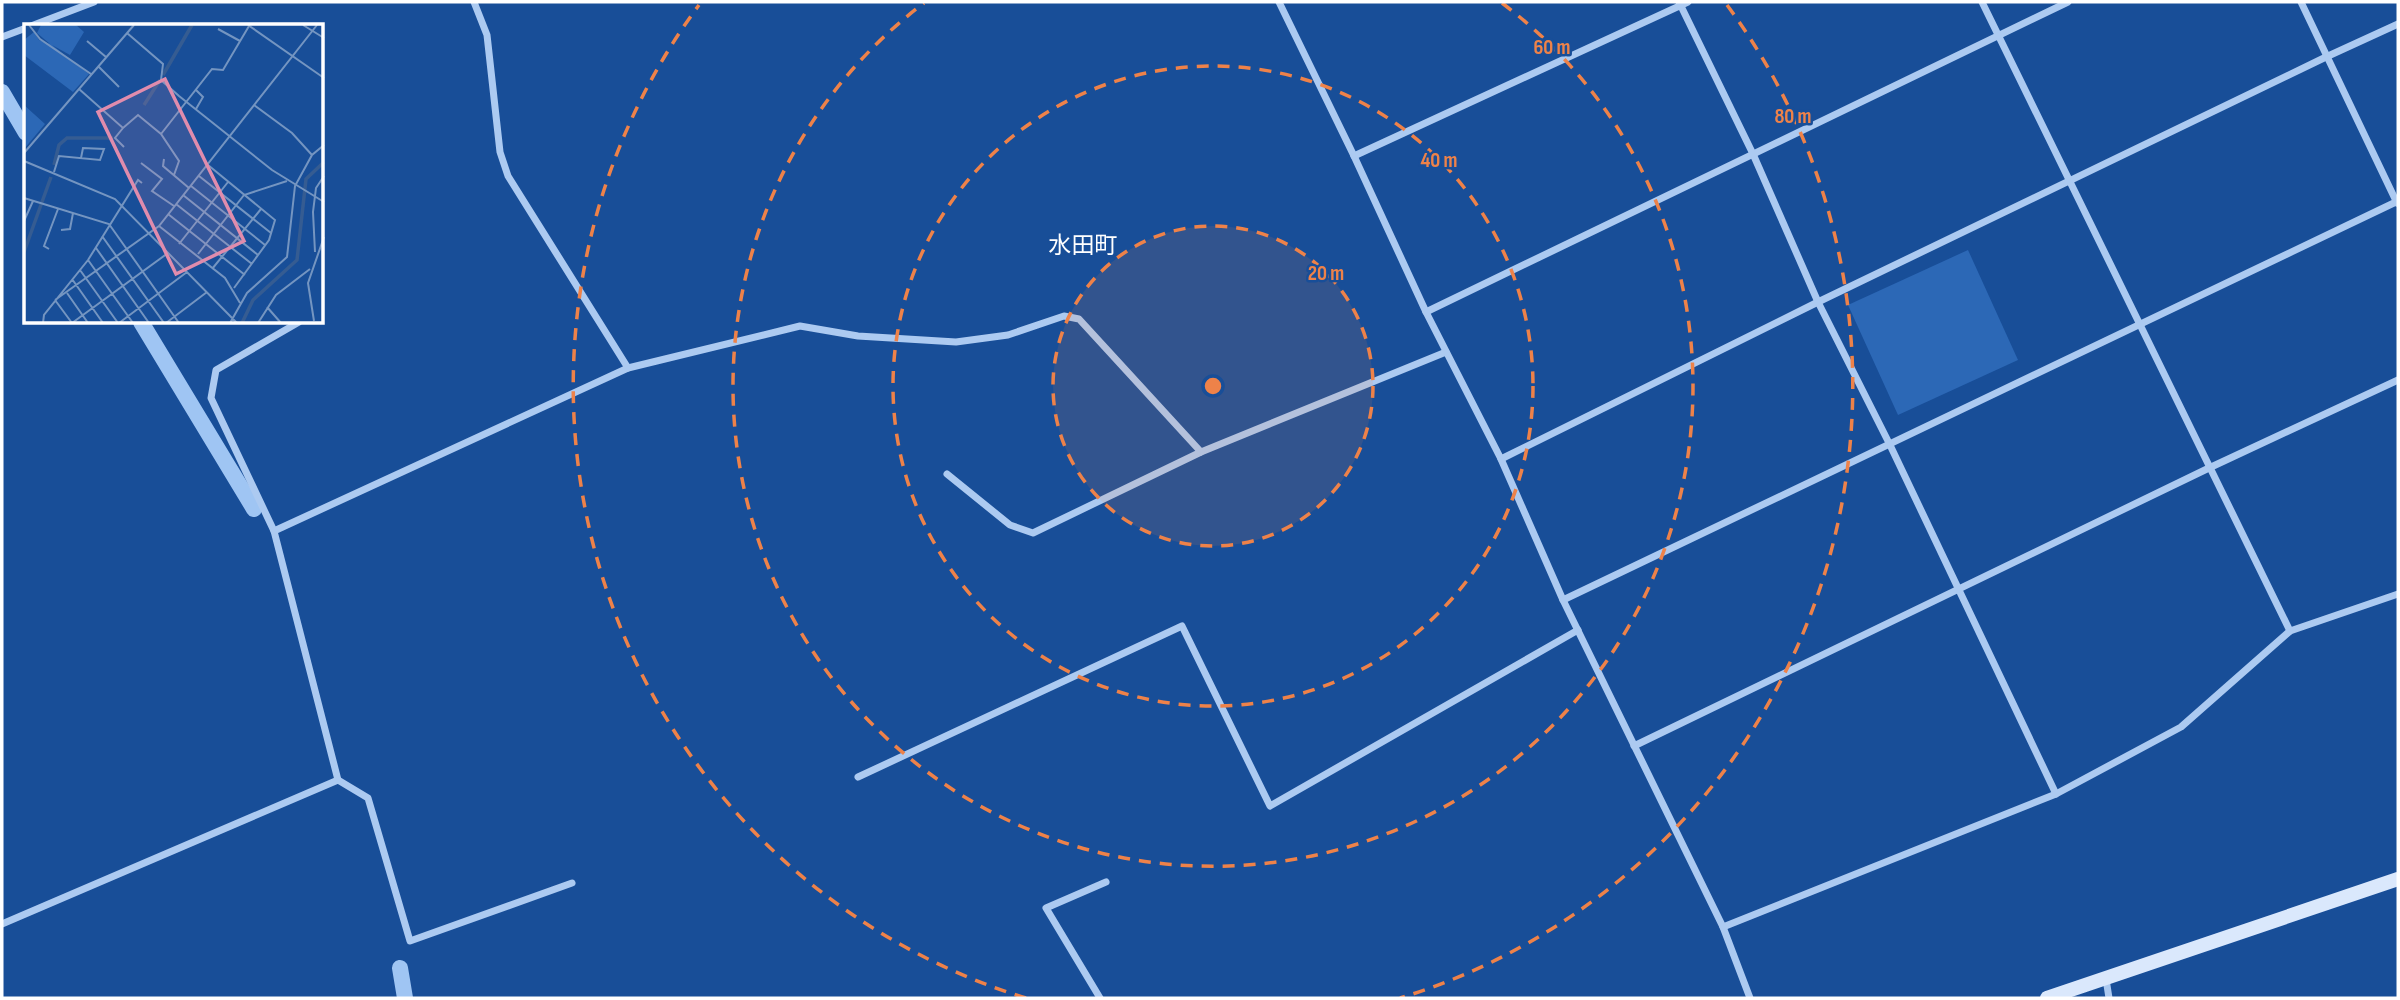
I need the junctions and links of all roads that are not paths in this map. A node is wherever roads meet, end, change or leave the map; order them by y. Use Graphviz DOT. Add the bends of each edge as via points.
graph roads {
  1 [pos="94,2"];
  2 [pos="474,2"];
  3 [pos="1279,2"];
  4 [pos="1982,2"];
  5 [pos="2068,2"];
  6 [pos="2301,2"];
  7 [pos="1683,3"];
  8 [pos="37,24"];
  9 [pos="2398,24"];
  10 [pos="24,29"];
  11 [pos="1999,35"];
  12 [pos="2,37"];
  13 [pos="2326,57"];
  14 [pos="1754,154"];
  15 [pos="1354,156"];
  16 [pos="2070,181"];
  17 [pos="2398,203"];
  18 [pos="1818,302"];
  19 [pos="1426,312"];
  20 [pos="296,324"];
  21 [pos="2140,324"];
  22 [pos="1446,352"];
  23 [pos="628,368"];
  24 [pos="2398,380"];
  25 [pos="1890,445"];
  26 [pos="1201,452"];
  27 [pos="1501,459"];
  28 [pos="2209,468"];
  29 [pos="947,474"];
  30 [pos="274,531"];
  31 [pos="1959,591"];
  32 [pos="2398,594"];
  33 [pos="1563,600"];
  34 [pos="1577,630"];
  35 [pos="2290,631"];
  36 [pos="1634,746"];
  37 [pos="858,777"];
  38 [pos="338,780"];
  39 [pos="2056,794"];
  40 [pos="2398,879"];
  41 [pos="1106,882"];
  42 [pos="572,883"];
  43 [pos="2,924"];
  44 [pos="1724,927"];
  45 [pos="2105,978"];
  46 [pos="1100,998"];
  47 [pos="1750,998"];
  48 [pos="2047,998"];
  49 [pos="2109,998"];
  1 -- 8 [label="street"];
  2 -- 23 [label="street" via="487,35 500,152 508,176"];
  3 -- 15 [label="street"];
  4 -- 11 [label="street"];
  5 -- 11 [label="street"];
  6 -- 13 [label="street"];
  7 -- 14 [label="street"];
  7 -- 15 [label="street"];
  9 -- 13 [label="street"];
  10 -- 12 [label="street"];
  11 -- 14 [label="street"];
  11 -- 16 [label="street"];
  13 -- 16 [label="street"];
  13 -- 17 [label="street"];
  14 -- 18 [label="street"];
  14 -- 19 [label="street"];
  15 -- 19 [label="street"];
  16 -- 18 [label="street"];
  16 -- 21 [label="street"];
  17 -- 21 [label="street"];
  18 -- 25 [label="street"];
  18 -- 27 [label="street"];
  19 -- 22 [label="street"];
  20 -- 30 [label="street" via="216,370 211,398"];
  21 -- 25 [label="street"];
  21 -- 28 [label="street"];
  22 -- 26 [label="street"];
  22 -- 27 [label="street"];
  23 -- 26 [label="street" via="800,326 858,336 956,342 1008,335 1063,316 1079,319"];
  23 -- 30 [label="street"];
  24 -- 28 [label="street"];
  25 -- 31 [label="street"];
  25 -- 33 [label="street"];
  26 -- 29 [label="street" via="1033,533 1010,524"];
  27 -- 33 [label="street"];
  28 -- 31 [label="street"];
  28 -- 35 [label="street"];
  30 -- 38 [label="street"];
  31 -- 36 [label="street"];
  31 -- 39 [label="street"];
  32 -- 35 [label="street"];
  33 -- 34 [label="street"];
  34 -- 36 [label="street"];
  34 -- 37 [label="street" via="1270,806 1182,626"];
  35 -- 39 [label="street" via="2181,727"];
  36 -- 44 [label="street"];
  38 -- 42 [label="street" via="368,798 410,941"];
  38 -- 43 [label="street"];
  39 -- 44 [label="street"];
  40 -- 45 [label="street"];
  41 -- 46 [label="street" via="1046,908"];
  44 -- 47 [label="street"];
  45 -- 48 [label="street"];
  45 -- 49 [label="street"];
}
